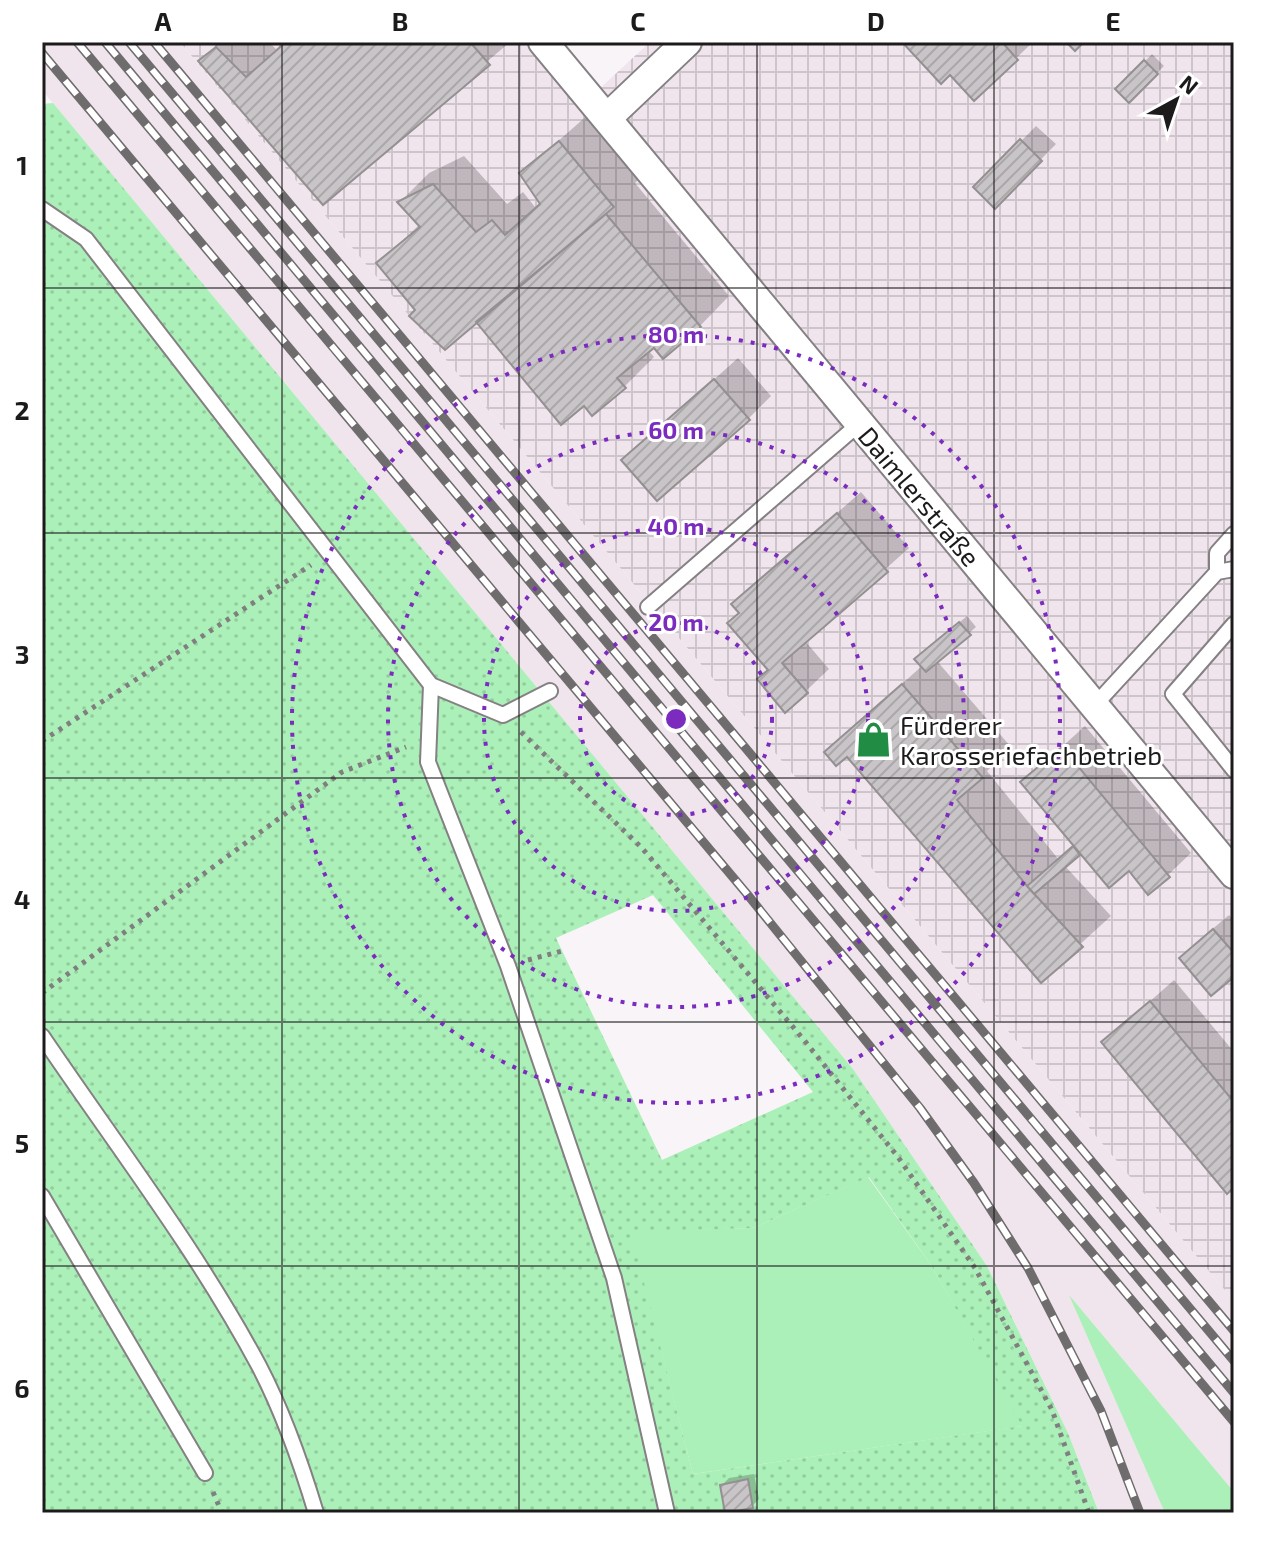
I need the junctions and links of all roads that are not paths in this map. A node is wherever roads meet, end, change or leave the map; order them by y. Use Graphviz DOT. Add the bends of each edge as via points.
graph roads {
  1 [pos="543,42"];
  2 [pos="687,42"];
  3 [pos="607,118"];
  4 [pos="42,209"];
  5 [pos="860,423"];
  6 [pos="1234,534"];
  7 [pos="1234,569"];
  8 [pos="1217,572"];
  9 [pos="648,607"];
  10 [pos="1234,624"];
  11 [pos="431,685"];
  12 [pos="550,691"];
  13 [pos="1094,706"];
  14 [pos="1234,770"];
  15 [pos="1234,874"];
  16 [pos="42,1036"];
  17 [pos="42,1196"];
  18 [pos="205,1473"];
  19 [pos="316,1513"];
  20 [pos="667,1513"];
  1 -- 3 [label="street, Daimlerstraße"];
  2 -- 3 [label="street"];
  3 -- 5 [label="street, Daimlerstraße"];
  4 -- 11 [label="lane" via="86,239"];
  5 -- 9 [label="lane"];
  5 -- 13 [label="street, Daimlerstraße"];
  6 -- 8 [label="lane" via="1217,553"];
  7 -- 8 [label="lane"];
  8 -- 13 [label="lane"];
  10 -- 14 [label="lane" via="1173,694"];
  11 -- 12 [label="lane" via="503,715"];
  11 -- 20 [label="lane" via="428,762 508,966 614,1278"];
  13 -- 15 [label="street, Daimlerstraße"];
  16 -- 19 [label="lane" via="219,1298 260,1368"];
  17 -- 18 [label="lane"];
}
